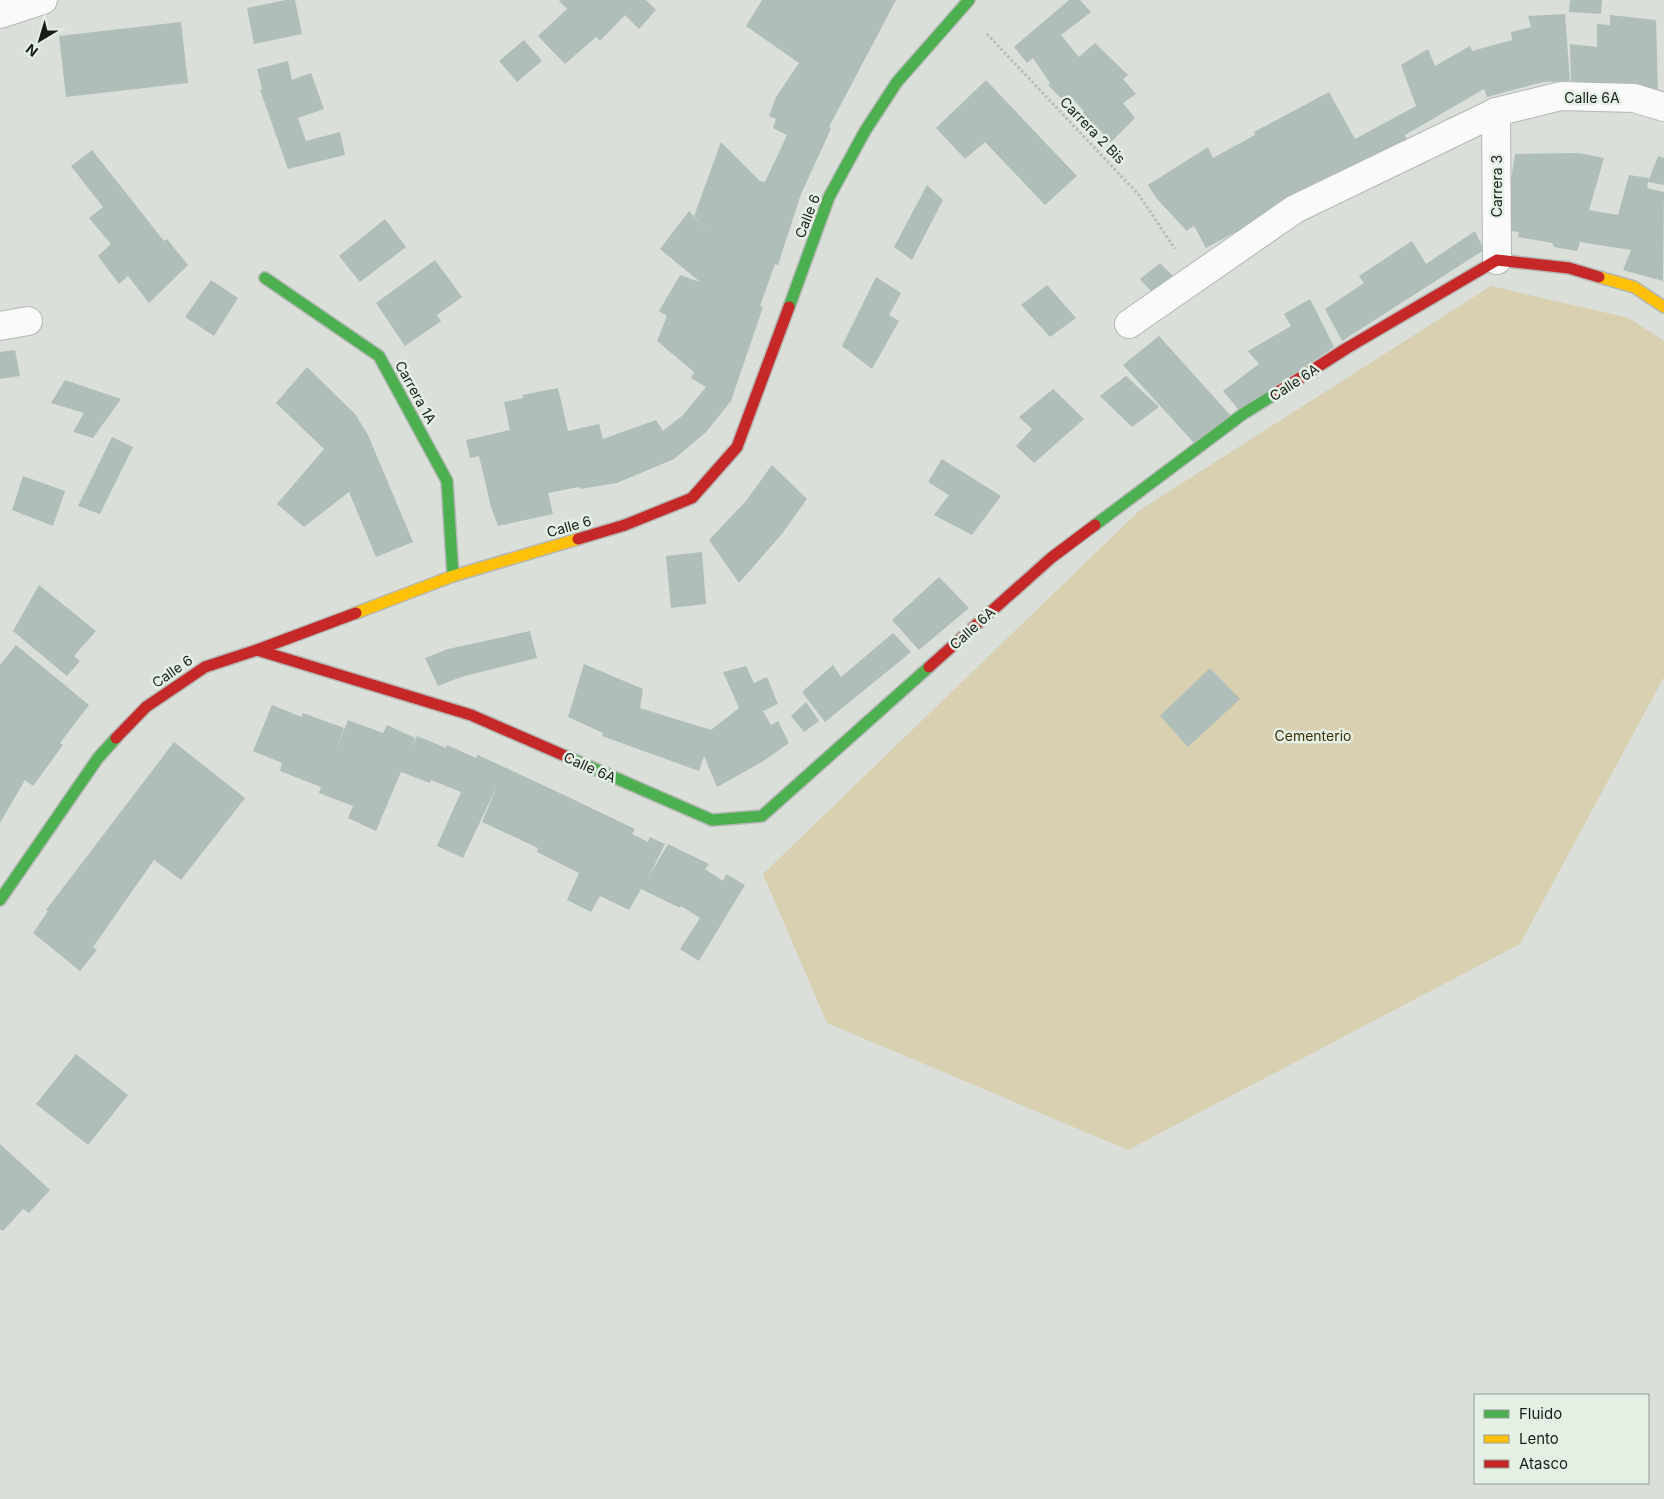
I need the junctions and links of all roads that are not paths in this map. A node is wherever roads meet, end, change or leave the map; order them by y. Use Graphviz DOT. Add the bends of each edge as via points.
graph roads {
  1 [pos="43,0"];
  2 [pos="966,4"];
  3 [pos="0,14"];
  4 [pos="1664,107"];
  5 [pos="1496,112"];
  6 [pos="1497,260"];
  7 [pos="265,278"];
  8 [pos="1664,307"];
  9 [pos="28,322"];
  10 [pos="1129,324"];
  11 [pos="0,326"];
  12 [pos="452,576"];
  13 [pos="257,650"];
  14 [pos="0,900"];
  1 -- 3 [label="street"];
  2 -- 12 [label="street, Calle 6" via="897,82 865,132 829,197 737,447 692,498 625,526"];
  4 -- 5 [label="street, Calle 6A" via="1634,98 1561,96"];
  5 -- 6 [label="street, Carrera 3"];
  5 -- 10 [label="street, Calle 6A" via="1295,209"];
  6 -- 8 [label="street" via="1569,268 1634,287"];
  6 -- 13 [label="street, Calle 6A" via="1347,348 1243,414 1050,558 762,816 712,820 471,715"];
  7 -- 12 [label="street, Carrera 1A" via="379,356 448,481"];
  9 -- 11 [label="street"];
  12 -- 13 [label="street, Calle 6"];
  13 -- 14 [label="street, Calle 6" via="205,667 146,707 98,758"];
}
